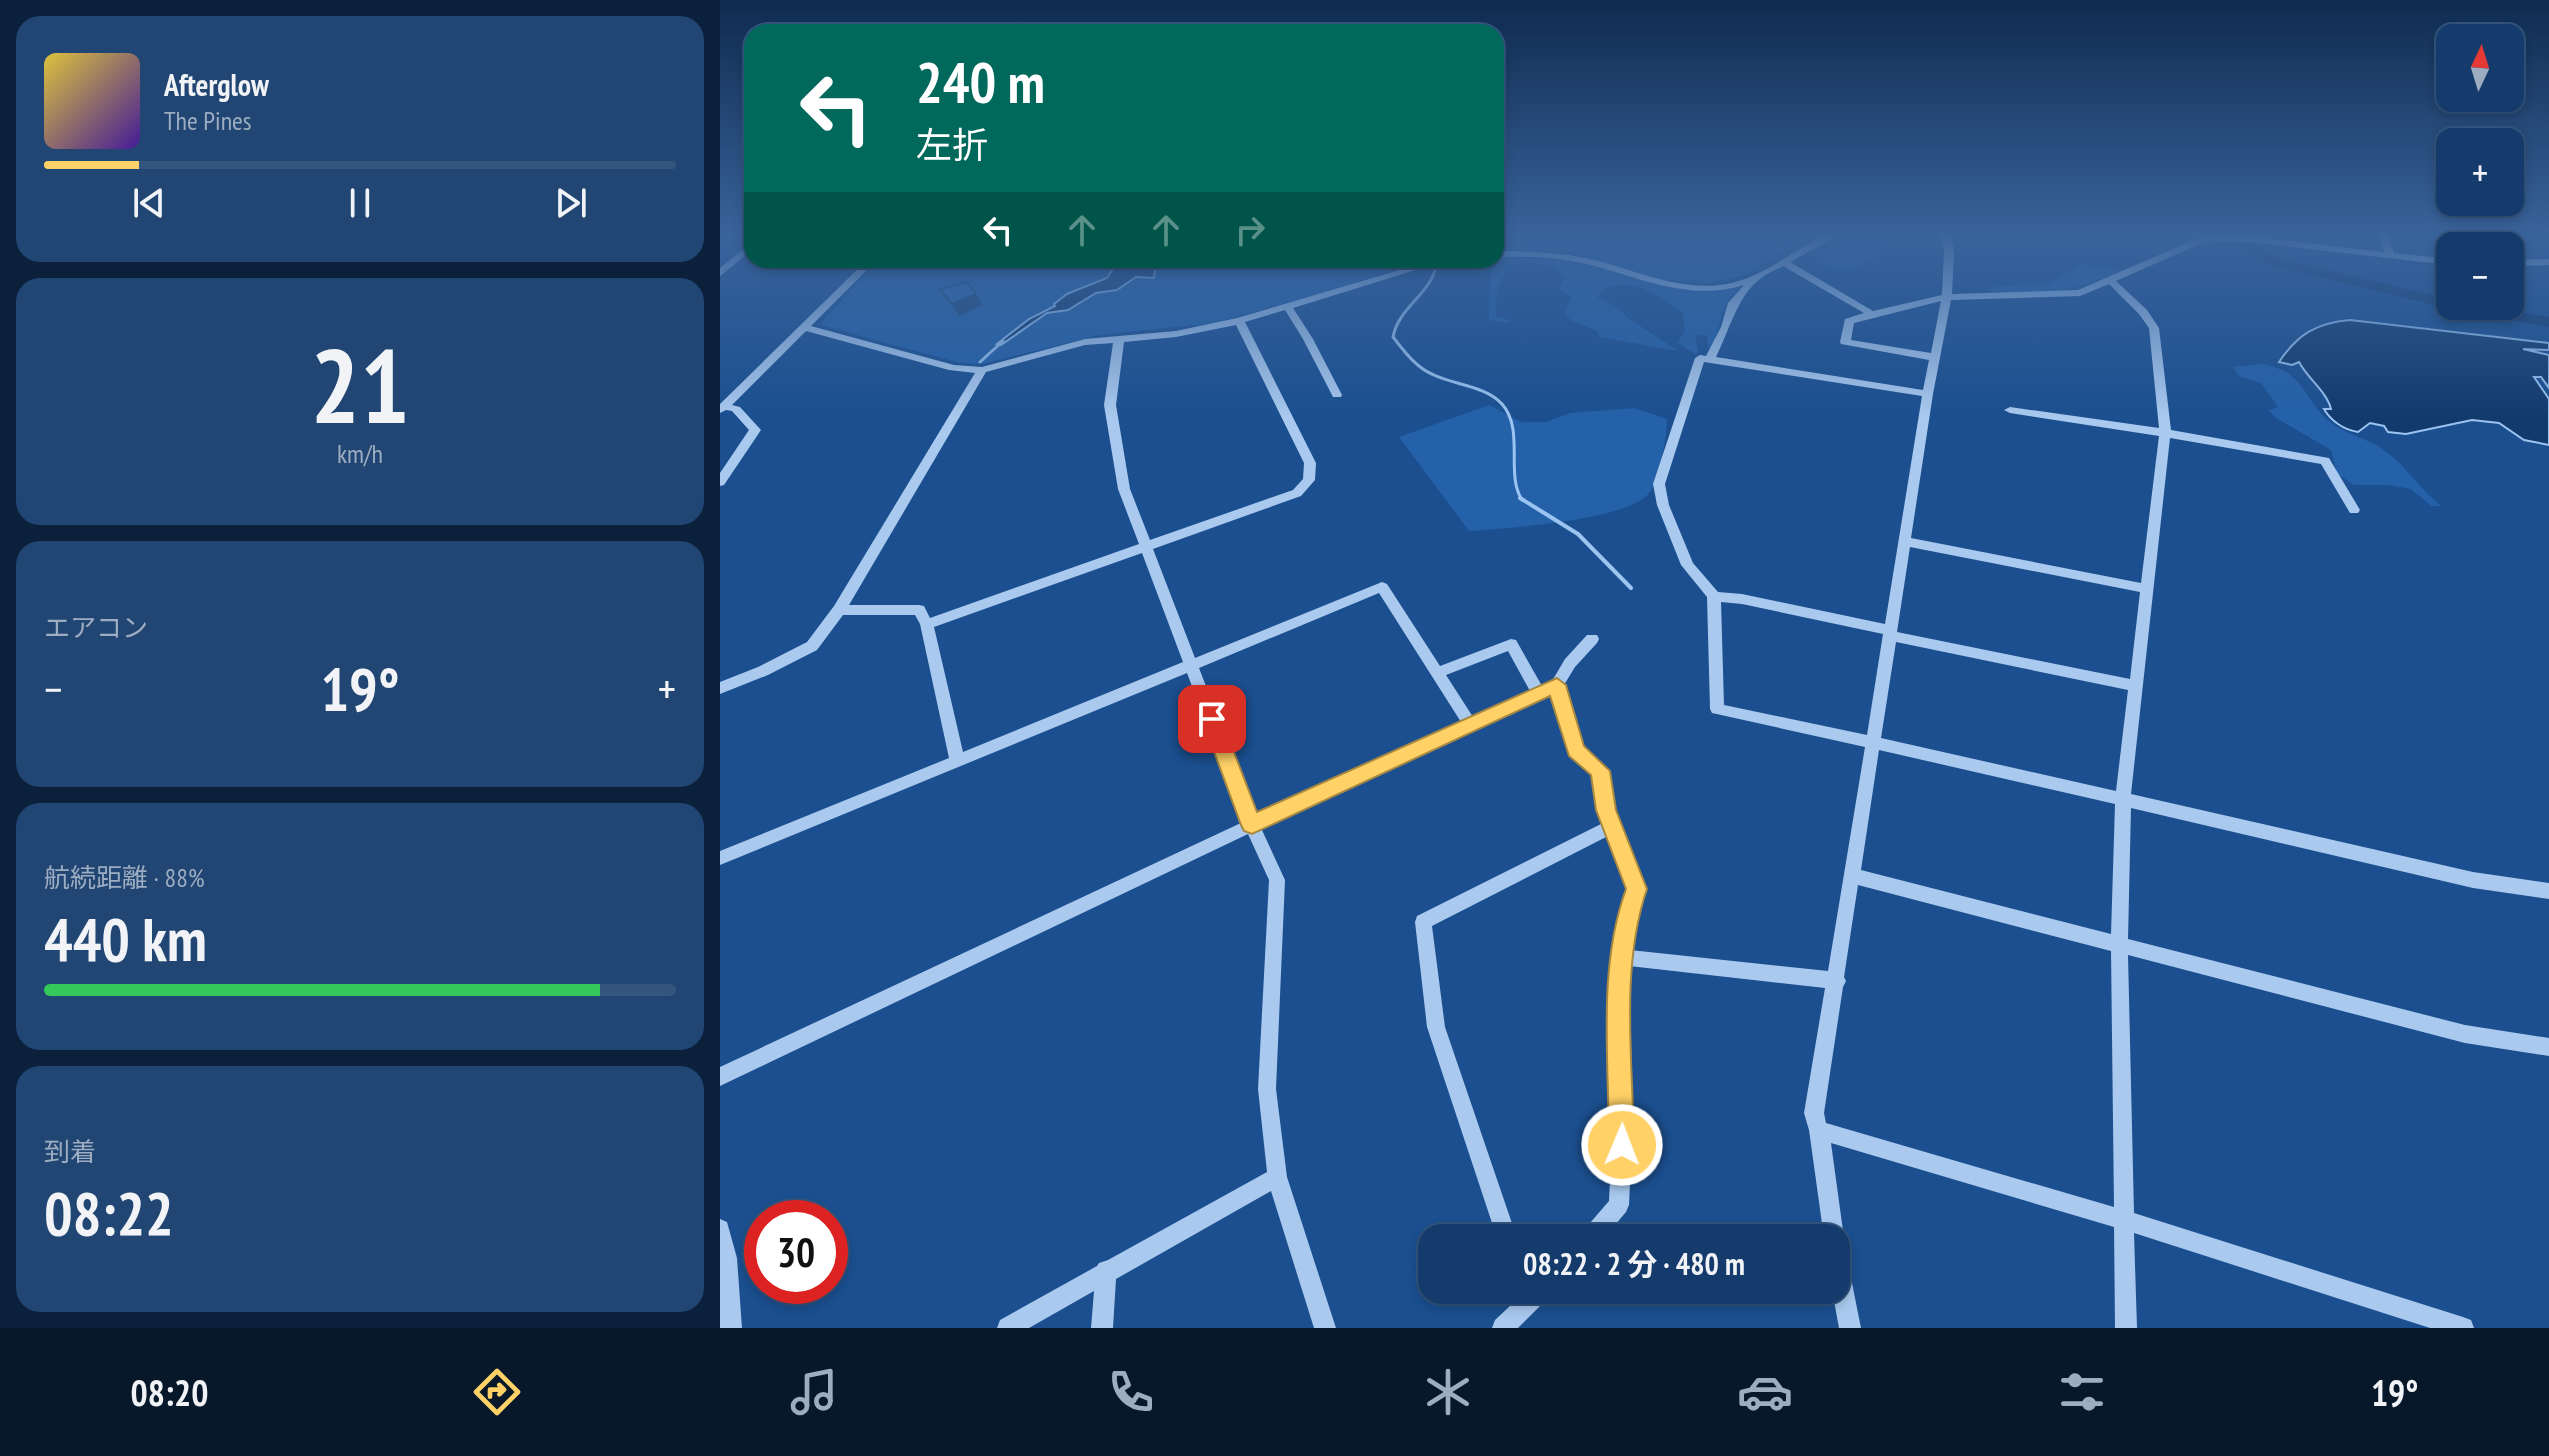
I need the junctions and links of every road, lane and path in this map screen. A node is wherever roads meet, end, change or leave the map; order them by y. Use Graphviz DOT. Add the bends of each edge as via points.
graph roads {
  1 [pos="838,294"];
  2 [pos="1330,294"];
  3 [pos="1741,294"];
  4 [pos="1838,294"];
  5 [pos="1945,294"];
  6 [pos="2072,294"];
  7 [pos="2124,294"];
  8 [pos="1945,297"];
  9 [pos="1288,308"];
  10 [pos="1872,314"];
  11 [pos="1239,321"];
  12 [pos="805,327"];
  13 [pos="1119,338"];
  14 [pos="1933,357"];
  15 [pos="1710,359"];
  16 [pos="982,370"];
  17 [pos="1928,394"];
  18 [pos="1337,395"];
  19 [pos="722,408"];
  20 [pos="2010,410"];
  21 [pos="2165,432"];
  22 [pos="720,482"];
  23 [pos="2354,510"];
  24 [pos="1904,541"];
  25 [pos="1143,547"];
  26 [pos="2147,589"];
  27 [pos="1714,596"];
  28 [pos="839,610"];
  29 [pos="927,624"];
  30 [pos="1891,633"];
  31 [pos="1592,639"];
  32 [pos="1192,666"];
  33 [pos="1437,673"];
  34 [pos="1557,685"];
  35 [pos="2136,686"];
  36 [pos="720,688"];
  37 [pos="1538,692"];
  38 [pos="1469,723"];
  39 [pos="1874,744"];
  40 [pos="957,760"];
  41 [pos="2123,800"];
  42 [pos="1252,825"];
  43 [pos="1613,826"];
  44 [pos="720,858"];
  45 [pos="1853,876"];
  46 [pos="2549,891"];
  47 [pos="2119,942"];
  48 [pos="1620,957"];
  49 [pos="1837,981"];
  50 [pos="2549,1047"];
  51 [pos="720,1077"];
  52 [pos="1819,1130"];
  53 [pos="1277,1177"];
  54 [pos="2125,1220"];
  55 [pos="1502,1224"];
  56 [pos="1602,1224"];
  57 [pos="1832,1224"];
  58 [pos="720,1229"];
  59 [pos="1106,1270"];
  60 [pos="1523,1304"];
  61 [pos="1846,1304"];
  62 [pos="731,1328"];
  63 [pos="1008,1328"];
  64 [pos="1102,1328"];
  65 [pos="1325,1328"];
  66 [pos="1503,1328"];
  67 [pos="1850,1328"];
  68 [pos="2126,1328"];
  69 [pos="2463,1328"];
  1 -- 12 [label="street"];
  2 -- 9 [label="street"];
  3 -- 15 [label="street"];
  4 -- 10 [label="street"];
  5 -- 8 [label="street"];
  6 -- 8 [label="street"];
  7 -- 21 [label="street" via="2154,328"];
  8 -- 10 [label="street"];
  8 -- 14 [label="street"];
  9 -- 11 [label="street"];
  9 -- 18 [label="street"];
  10 -- 14 [label="street" via="1849,321 1845,342"];
  11 -- 13 [label="street" via="1190,332"];
  11 -- 25 [label="street" via="1310,463 1309,480 1297,493"];
  12 -- 16 [label="street" via="953,368"];
  12 -- 19 [label="street"];
  13 -- 16 [label="street" via="1071,345"];
  13 -- 25 [label="street" via="1110,405 1124,489"];
  14 -- 17 [label="street"];
  15 -- 17 [label="street"];
  15 -- 27 [label="street" via="1700,358 1659,484 1687,565"];
  16 -- 28 [label="street"];
  17 -- 24 [label="street"];
  19 -- 22 [label="street" via="736,409 755,430"];
  20 -- 21 [label="street"];
  21 -- 23 [label="street" via="2325,461"];
  21 -- 26 [label="street"];
  24 -- 26 [label="street"];
  24 -- 30 [label="street"];
  25 -- 29 [label="street"];
  25 -- 32 [label="street"];
  26 -- 35 [label="street"];
  27 -- 30 [label="street"];
  27 -- 39 [label="street" via="1717,709"];
  28 -- 29 [label="street" via="919,610"];
  28 -- 36 [label="street" via="812,646"];
  29 -- 40 [label="street"];
  30 -- 35 [label="street"];
  30 -- 39 [label="street"];
  31 -- 34 [label="street"];
  32 -- 33 [label="street" via="1382,587"];
  32 -- 40 [label="street"];
  32 -- 42 [label="street"];
  33 -- 37 [label="street" via="1511,644"];
  33 -- 38 [label="street"];
  34 -- 37 [label="street"];
  34 -- 43 [label="street" via="1575,750 1600,771"];
  35 -- 41 [label="street"];
  37 -- 38 [label="street"];
  38 -- 42 [label="street"];
  39 -- 41 [label="street"];
  39 -- 45 [label="street"];
  40 -- 44 [label="street"];
  41 -- 46 [label="street" via="2473,880"];
  41 -- 47 [label="street"];
  42 -- 51 [label="street"];
  42 -- 53 [label="street" via="1277,880 1267,1089"];
  43 -- 48 [label="street" via="1636,889"];
  43 -- 55 [label="street" via="1423,922 1436,1027"];
  45 -- 47 [label="street"];
  45 -- 49 [label="street"];
  47 -- 50 [label="street" via="2465,1034"];
  47 -- 54 [label="street"];
  48 -- 49 [label="street"];
  48 -- 56 [label="street" via="1619,1205"];
  49 -- 52 [label="street" via="1814,1113"];
  52 -- 54 [label="street"];
  52 -- 57 [label="street"];
  53 -- 59 [label="street"];
  53 -- 65 [label="street"];
  54 -- 68 [label="street"];
  54 -- 69 [label="street"];
  58 -- 62 [label="street"];
  59 -- 63 [label="street"];
  59 -- 64 [label="street"];
  60 -- 66 [label="street"];
  61 -- 67 [label="street"];
}
